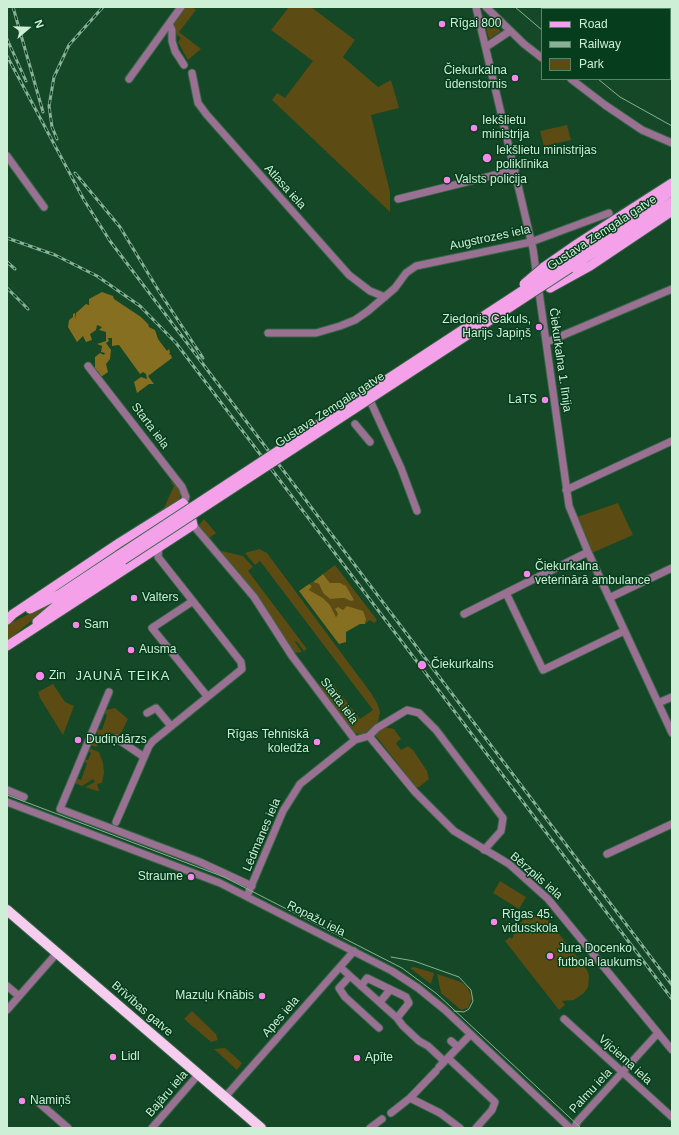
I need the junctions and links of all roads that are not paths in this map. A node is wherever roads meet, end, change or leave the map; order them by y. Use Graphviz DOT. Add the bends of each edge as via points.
graph roads {
  1 [pos="181,7"];
  2 [pos="476,7"];
  3 [pos="486,7"];
  4 [pos="167,26"];
  5 [pos="510,31"];
  6 [pos="486,47"];
  7 [pos="541,57"];
  8 [pos="184,65"];
  9 [pos="192,73"];
  10 [pos="129,79"];
  11 [pos="572,80"];
  12 [pos="672,143"];
  13 [pos="7,156"];
  14 [pos="515,170"];
  15 [pos="672,183"];
  16 [pos="672,191"];
  17 [pos="398,199"];
  18 [pos="672,202"];
  19 [pos="44,207"];
  20 [pos="609,213"];
  21 [pos="669,213"];
  22 [pos="531,242"];
  23 [pos="672,289"];
  24 [pos="386,297"];
  25 [pos="487,318"];
  26 [pos="268,333"];
  27 [pos="547,342"];
  28 [pos="88,366"];
  29 [pos="364,391"];
  30 [pos="355,424"];
  31 [pos="672,441"];
  32 [pos="370,442"];
  33 [pos="566,490"];
  34 [pos="183,503"];
  35 [pos="417,511"];
  36 [pos="193,525"];
  37 [pos="159,547"];
  38 [pos="588,552"];
  39 [pos="146,556"];
  40 [pos="121,557"];
  41 [pos="158,557"];
  42 [pos="672,568"];
  43 [pos="506,593"];
  44 [pos="609,598"];
  45 [pos="193,601"];
  46 [pos="464,614"];
  47 [pos="7,620"];
  48 [pos="624,631"];
  49 [pos="7,646"];
  50 [pos="109,692"];
  51 [pos="207,696"];
  52 [pos="672,697"];
  53 [pos="658,703"];
  54 [pos="147,713"];
  55 [pos="171,726"];
  56 [pos="672,733"];
  57 [pos="369,736"];
  58 [pos="116,738"];
  59 [pos="355,740"];
  60 [pos="144,757"];
  61 [pos="7,790"];
  62 [pos="24,797"];
  63 [pos="7,802"];
  64 [pos="116,822"];
  65 [pos="672,824"];
  66 [pos="484,850"];
  67 [pos="607,854"];
  68 [pos="252,886"];
  69 [pos="247,896"];
  70 [pos="7,910"];
  71 [pos="354,951"];
  72 [pos="57,953"];
  73 [pos="340,967"];
  74 [pos="350,976"];
  75 [pos="7,986"];
  76 [pos="363,988"];
  77 [pos="390,990"];
  78 [pos="19,996"];
  79 [pos="380,1002"];
  80 [pos="7,1010"];
  81 [pos="397,1018"];
  82 [pos="564,1019"];
  83 [pos="379,1028"];
  84 [pos="658,1033"];
  85 [pos="470,1035"];
  86 [pos="451,1041"];
  87 [pos="458,1047"];
  88 [pos="672,1050"];
  89 [pos="442,1064"];
  90 [pos="623,1072"];
  91 [pos="198,1075"];
  92 [pos="225,1098"];
  93 [pos="410,1098"];
  94 [pos="38,1102"];
  95 [pos="391,1113"];
  96 [pos="672,1117"];
  97 [pos="382,1119"];
  98 [pos="155,1127"];
  99 [pos="68,1128"];
  100 [pos="260,1128"];
  101 [pos="370,1128"];
  102 [pos="460,1128"];
  103 [pos="476,1128"];
  104 [pos="570,1128"];
  105 [pos="574,1128"];
  1 -- 4 [label="street"];
  2 -- 6 [label="street, Čiekurkalna 1. līnija"];
  3 -- 5 [label="street"];
  4 -- 8 [label="street" via="175,51"];
  4 -- 10 [label="street"];
  5 -- 6 [label="street"];
  5 -- 7 [label="street"];
  6 -- 14 [label="street, Čiekurkalna 1. līnija"];
  9 -- 24 [label="street, Atlasa iela" via="198,103 207,115 349,275 370,291"];
  11 -- 12 [label="street" via="642,130"];
  13 -- 19 [label="street"];
  14 -- 17 [label="street"];
  14 -- 22 [label="street, Čiekurkalna 1. līnija"];
  15 -- 25 [label="main road, bridge" via="563,253"];
  16 -- 25 [label="main road, Gustava Zemgala gatve, bridge"];
  18 -- 25 [label="main road, Gustava Zemgala gatve, bridge"];
  20 -- 22 [label="street, Augstrozes iela"];
  21 -- 25 [label="main road, bridge" via="590,266"];
  22 -- 24 [label="street, Augstrozes iela" via="416,266 406,273"];
  22 -- 27 [label="street, Čiekurkalna 1. līnija"];
  23 -- 27 [label="street"];
  24 -- 26 [label="street, Augstrozes iela" via="355,320 340,326 316,333"];
  25 -- 40 [label="main road, Gustava Zemgala gatve, bridge"];
  27 -- 33 [label="street, Čiekurkalna 1. līnija"];
  28 -- 34 [label="street, Starta iela" via="182,487 186,498"];
  29 -- 35 [label="street" via="373,404"];
  30 -- 32 [label="street"];
  31 -- 33 [label="street"];
  33 -- 38 [label="street, Čiekurkalna 1. līnija" via="572,516"];
  34 -- 36 [label="main road" via="190,512"];
  34 -- 47 [label="main road" via="119,543"];
  36 -- 37 [label="main road"];
  36 -- 59 [label="street, Starta iela" via="220,551 254,597 292,656"];
  37 -- 39 [label="main road"];
  37 -- 41 [label="street"];
  38 -- 43 [label="street"];
  38 -- 44 [label="street, Čiekurkalna 1. līnija"];
  39 -- 41 [label="street"];
  39 -- 49 [label="main road"];
  40 -- 47 [label="main road, Gustava Zemgala gatve" via="60,594"];
  40 -- 49 [label="main road, Gustava Zemgala gatve"];
  41 -- 45 [label="street"];
  42 -- 44 [label="street"];
  43 -- 46 [label="street"];
  43 -- 48 [label="street" via="543,670"];
  44 -- 48 [label="street, Čiekurkalna 1. līnija"];
  45 -- 51 [label="street" via="243,665 242,669"];
  45 -- 51 [label="street" via="152,628"];
  48 -- 53 [label="street, Čiekurkalna 1. līnija"];
  50 -- 68 [label="street" via="60,809 200,862"];
  51 -- 55 [label="street"];
  52 -- 53 [label="street"];
  53 -- 56 [label="street, Čiekurkalna 1. līnija"];
  54 -- 55 [label="street" via="156,708"];
  55 -- 60 [label="street" via="153,741"];
  57 -- 59 [label="street, Starta iela"];
  57 -- 66 [label="street, Bērzpils iela" via="415,792 443,821"];
  57 -- 66 [label="street, Starta iela" via="377,728 407,710 415,711 429,722 503,818 501,831"];
  58 -- 60 [label="street"];
  59 -- 68 [label="street, Lēdmanes iela" via="300,784 290,798"];
  60 -- 64 [label="street"];
  61 -- 62 [label="street"];
  63 -- 69 [label="street, Ropažu iela" via="220,883"];
  65 -- 67 [label="street"];
  66 -- 84 [label="street, Bērzpils iela" via="509,864 548,899"];
  68 -- 69 [label="street, Lēdmanes iela"];
  69 -- 71 [label="street, Ropažu iela"];
  70 -- 72 [label="highway, Brīvības gatve"];
  71 -- 73 [label="street, Apes iela"];
  71 -- 85 [label="street, Ropažu iela" via="418,988"];
  72 -- 78 [label="street"];
  72 -- 91 [label="highway, Brīvības gatve"];
  73 -- 74 [label="street"];
  73 -- 92 [label="street, Apes iela"];
  74 -- 76 [label="street"];
  74 -- 83 [label="street" via="339,988 345,997"];
  75 -- 78 [label="street"];
  76 -- 77 [label="street" via="367,978"];
  76 -- 79 [label="street"];
  77 -- 79 [label="street"];
  77 -- 81 [label="street" via="406,997 409,1003"];
  78 -- 80 [label="street"];
  79 -- 81 [label="street"];
  81 -- 89 [label="street" via="402,1026 428,1046"];
  82 -- 90 [label="street, Vijciema iela"];
  84 -- 88 [label="street, Bērzpils iela"];
  84 -- 90 [label="street, Palmu iela"];
  85 -- 87 [label="street"];
  85 -- 104 [label="street, Ropažu iela"];
  86 -- 87 [label="street"];
  87 -- 89 [label="street"];
  89 -- 93 [label="street"];
  89 -- 103 [label="street" via="495,1102 492,1110"];
  90 -- 96 [label="street, Vijciema iela"];
  90 -- 105 [label="street, Palmu iela"];
  91 -- 92 [label="highway, Brīvības gatve"];
  91 -- 98 [label="street, Bajāru iela"];
  92 -- 100 [label="highway, Brīvības gatve"];
  93 -- 95 [label="street"];
  93 -- 102 [label="street" via="440,1113"];
  94 -- 99 [label="street"];
  97 -- 101 [label="street"];
}
